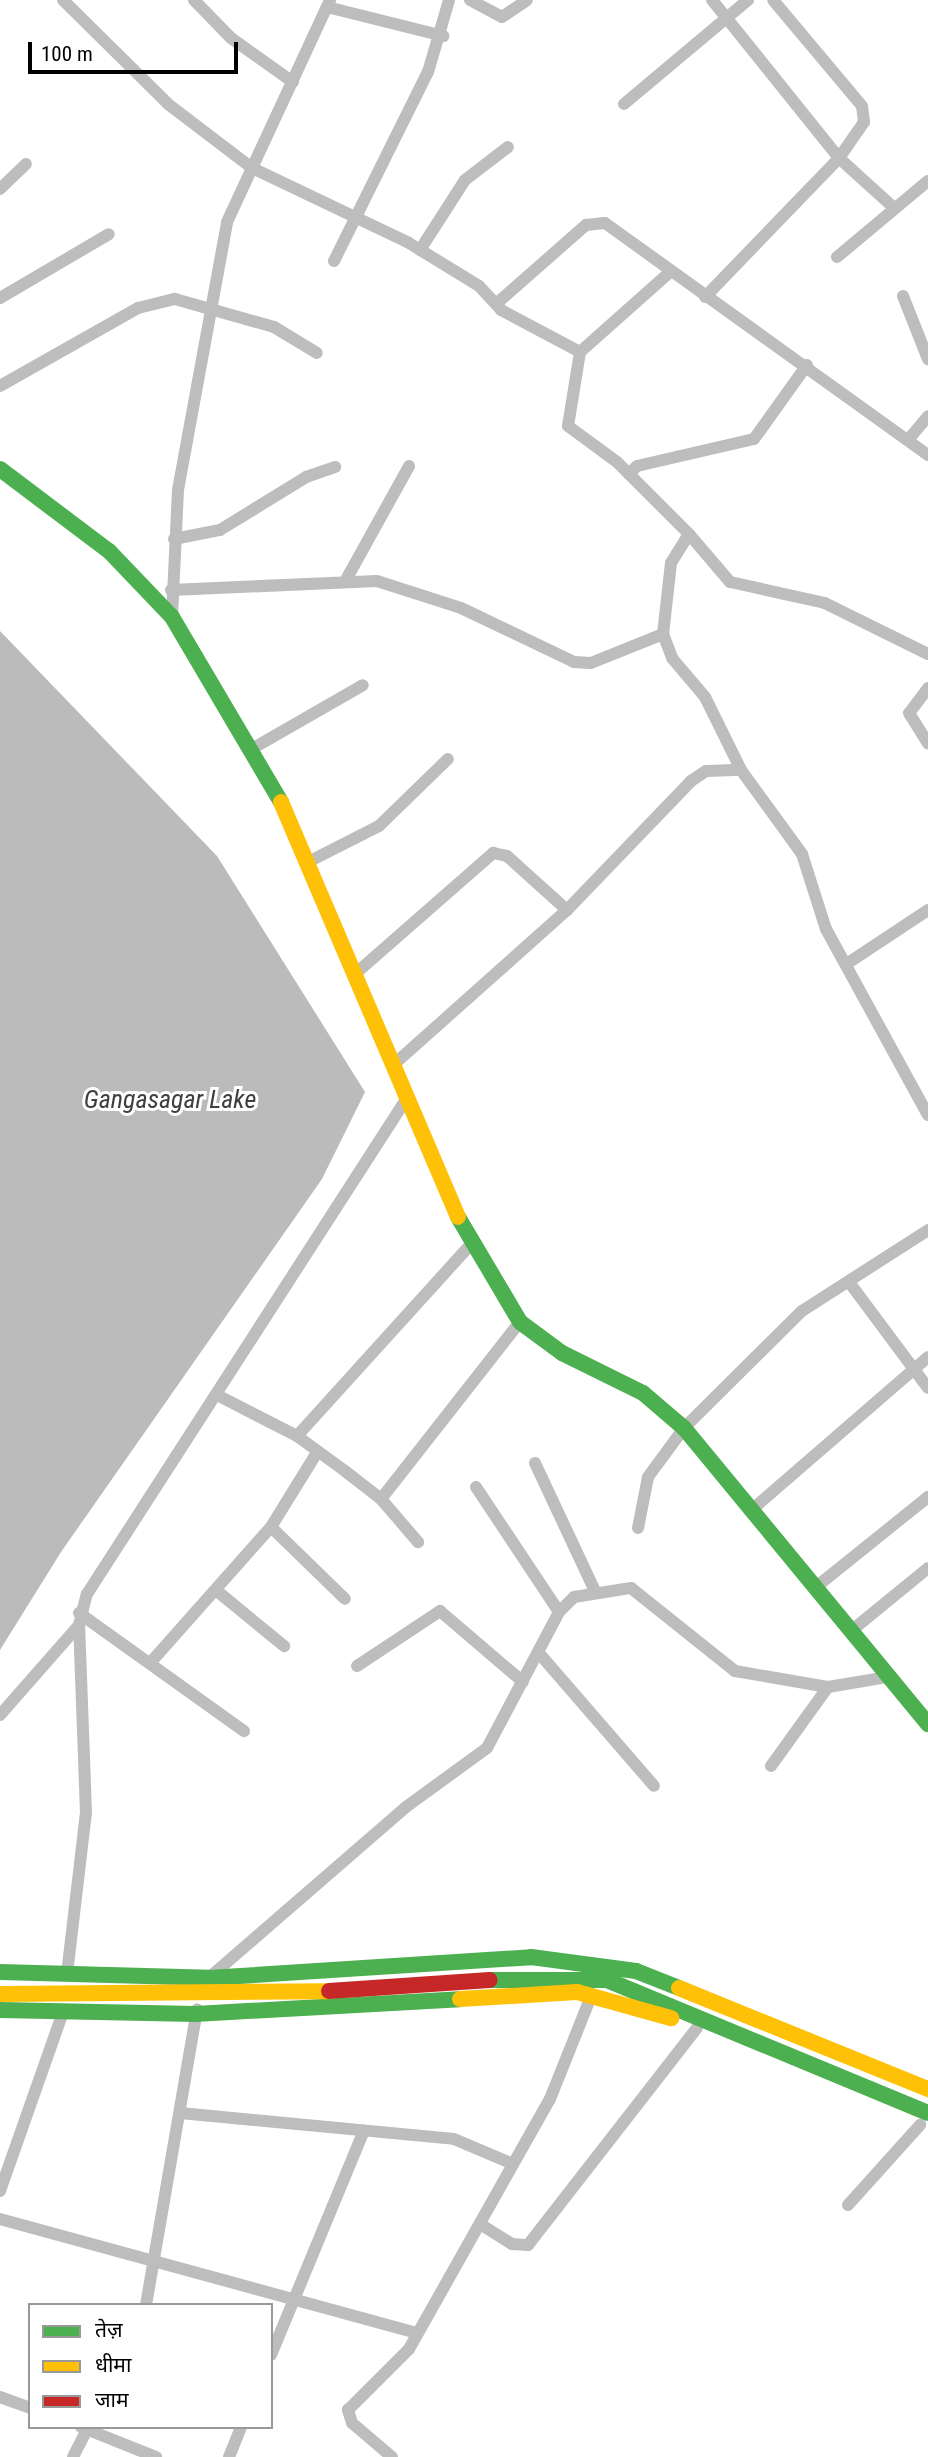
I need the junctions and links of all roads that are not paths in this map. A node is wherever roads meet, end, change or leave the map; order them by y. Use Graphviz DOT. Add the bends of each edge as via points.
graph roads {
  1 [pos="63,0"];
  2 [pos="194,0"];
  3 [pos="449,0"];
  4 [pos="470,0"];
  5 [pos="527,0"];
  6 [pos="712,0"];
  7 [pos="748,0"];
  8 [pos="773,0"];
  9 [pos="328,4"];
  10 [pos="724,15"];
  11 [pos="443,36"];
  12 [pos="293,82"];
  13 [pos="624,104"];
  14 [pos="508,147"];
  15 [pos="839,158"];
  16 [pos="26,164"];
  17 [pos="252,168"];
  18 [pos="928,181"];
  19 [pos="0,189"];
  20 [pos="892,206"];
  21 [pos="355,217"];
  22 [pos="109,234"];
  23 [pos="420,250"];
  24 [pos="837,257"];
  25 [pos="334,261"];
  26 [pos="670,272"];
  27 [pos="903,296"];
  28 [pos="705,297"];
  29 [pos="0,298"];
  30 [pos="496,304"];
  31 [pos="213,305"];
  32 [pos="580,352"];
  33 [pos="317,353"];
  34 [pos="928,359"];
  35 [pos="807,365"];
  36 [pos="0,386"];
  37 [pos="928,416"];
  38 [pos="908,440"];
  39 [pos="928,455"];
  40 [pos="409,466"];
  41 [pos="335,467"];
  42 [pos="0,469"];
  43 [pos="629,474"];
  44 [pos="689,534"];
  45 [pos="174,539"];
  46 [pos="346,578"];
  47 [pos="171,590"];
  48 [pos="172,617"];
  49 [pos="663,634"];
  50 [pos="928,654"];
  51 [pos="363,685"];
  52 [pos="928,688"];
  53 [pos="928,744"];
  54 [pos="250,750"];
  55 [pos="448,759"];
  56 [pos="741,770"];
  57 [pos="310,862"];
  58 [pos="928,910"];
  59 [pos="567,911"];
  60 [pos="848,963"];
  61 [pos="355,974"];
  62 [pos="392,1066"];
  63 [pos="405,1101"];
  64 [pos="928,1115"];
  65 [pos="928,1230"];
  66 [pos="471,1244"];
  67 [pos="849,1282"];
  68 [pos="520,1322"];
  69 [pos="928,1357"];
  70 [pos="913,1368"];
  71 [pos="928,1388"];
  72 [pos="219,1396"];
  73 [pos="684,1429"];
  74 [pos="298,1436"];
  75 [pos="318,1451"];
  76 [pos="535,1463"];
  77 [pos="476,1487"];
  78 [pos="928,1497"];
  79 [pos="382,1499"];
  80 [pos="755,1507"];
  81 [pos="271,1527"];
  82 [pos="638,1528"];
  83 [pos="418,1542"];
  84 [pos="928,1568"];
  85 [pos="816,1587"];
  86 [pos="594,1589"];
  87 [pos="217,1591"];
  88 [pos="345,1599"];
  89 [pos="559,1612"];
  90 [pos="79,1619"];
  91 [pos="851,1631"];
  92 [pos="284,1646"];
  93 [pos="538,1652"];
  94 [pos="151,1662"];
  95 [pos="357,1666"];
  96 [pos="888,1676"];
  97 [pos="523,1682"];
  98 [pos="828,1687"];
  99 [pos="0,1715"];
  100 [pos="928,1724"];
  101 [pos="244,1731"];
  102 [pos="771,1766"];
  103 [pos="654,1786"];
  104 [pos="0,1972"];
  105 [pos="67,1974"];
  106 [pos="209,1978"];
  107 [pos="592,1993"];
  108 [pos="0,1994"];
  109 [pos="0,2010"];
  110 [pos="62,2012"];
  111 [pos="195,2014"];
  112 [pos="697,2028"];
  113 [pos="928,2089"];
  114 [pos="180,2113"];
  115 [pos="925,2123"];
  116 [pos="364,2131"];
  117 [pos="513,2164"];
  118 [pos="0,2191"];
  119 [pos="848,2205"];
  120 [pos="0,2219"];
  121 [pos="480,2224"];
  122 [pos="154,2260"];
  123 [pos="295,2298"];
  124 [pos="146,2303"];
  125 [pos="418,2333"];
  126 [pos="273,2350"];
  127 [pos="0,2397"];
  128 [pos="28,2407"];
  129 [pos="85,2429"];
  130 [pos="87,2429"];
  131 [pos="240,2429"];
  132 [pos="73,2457"];
  133 [pos="156,2457"];
  134 [pos="229,2457"];
  135 [pos="392,2457"];
  1 -- 17 [label="street" via="168,104"];
  2 -- 12 [label="street" via="231,38"];
  3 -- 11 [label="street"];
  4 -- 5 [label="street" via="502,17"];
  6 -- 10 [label="street"];
  7 -- 10 [label="street"];
  8 -- 15 [label="street" via="862,106 864,122"];
  9 -- 11 [label="street"];
  9 -- 12 [label="street"];
  10 -- 13 [label="street"];
  10 -- 15 [label="street"];
  11 -- 21 [label="street"];
  12 -- 17 [label="street"];
  14 -- 23 [label="street" via="465,180"];
  15 -- 20 [label="street"];
  15 -- 28 [label="street"];
  16 -- 19 [label="street"];
  17 -- 21 [label="street"];
  17 -- 31 [label="street" via="227,222"];
  18 -- 20 [label="street"];
  20 -- 24 [label="street"];
  21 -- 23 [label="street"];
  21 -- 25 [label="street"];
  22 -- 29 [label="street"];
  23 -- 30 [label="street" via="479,286"];
  26 -- 28 [label="street"];
  26 -- 30 [label="street" via="594,220"];
  26 -- 32 [label="street"];
  27 -- 34 [label="street"];
  28 -- 35 [label="street"];
  30 -- 32 [label="street"];
  31 -- 33 [label="street" via="274,327"];
  31 -- 36 [label="street" via="176,299 138,307"];
  31 -- 45 [label="street"];
  32 -- 43 [label="street" via="568,426"];
  35 -- 38 [label="street"];
  35 -- 43 [label="street" via="754,439 637,466"];
  37 -- 38 [label="street"];
  38 -- 39 [label="street"];
  40 -- 46 [label="street"];
  41 -- 45 [label="street" via="306,477 220,530"];
  42 -- 48 [label="main road" via="109,551"];
  43 -- 44 [label="street"];
  44 -- 49 [label="street" via="671,563"];
  44 -- 50 [label="street" via="730,582 813,599"];
  45 -- 47 [label="street"];
  46 -- 47 [label="street"];
  46 -- 49 [label="street" via="396,584 461,608 574,662 591,663"];
  47 -- 48 [label="street"];
  48 -- 54 [label="main road"];
  49 -- 56 [label="street" via="678,669 705,697"];
  51 -- 54 [label="street"];
  52 -- 53 [label="street" via="909,713"];
  54 -- 57 [label="main road"];
  55 -- 57 [label="street" via="380,826"];
  56 -- 59 [label="street" via="706,771 691,782"];
  56 -- 60 [label="street" via="802,854 826,929"];
  57 -- 61 [label="main road"];
  58 -- 60 [label="street"];
  59 -- 61 [label="street" via="507,856 492,853"];
  59 -- 62 [label="street"];
  60 -- 64 [label="street"];
  61 -- 62 [label="main road"];
  62 -- 63 [label="main road"];
  63 -- 66 [label="main road"];
  63 -- 72 [label="street"];
  65 -- 67 [label="street"];
  66 -- 68 [label="main road"];
  66 -- 74 [label="street"];
  67 -- 70 [label="street"];
  67 -- 73 [label="street" via="802,1311"];
  68 -- 73 [label="main road" via="562,1353 643,1393"];
  68 -- 79 [label="street"];
  69 -- 70 [label="street"];
  70 -- 71 [label="street"];
  70 -- 80 [label="street"];
  72 -- 74 [label="street"];
  72 -- 90 [label="street"];
  73 -- 80 [label="main road"];
  73 -- 82 [label="street" via="648,1478"];
  74 -- 75 [label="street"];
  75 -- 79 [label="street"];
  75 -- 81 [label="street"];
  76 -- 86 [label="street"];
  77 -- 89 [label="street"];
  78 -- 85 [label="street"];
  79 -- 83 [label="street"];
  80 -- 85 [label="main road"];
  81 -- 87 [label="street"];
  81 -- 88 [label="street"];
  84 -- 91 [label="street"];
  85 -- 91 [label="main road"];
  86 -- 89 [label="street"];
  86 -- 98 [label="street" via="619,1586 644,1595 735,1671"];
  87 -- 92 [label="street"];
  87 -- 94 [label="street"];
  89 -- 93 [label="street"];
  90 -- 94 [label="street"];
  90 -- 99 [label="street"];
  90 -- 105 [label="street" via="86,1813"];
  91 -- 96 [label="main road"];
  93 -- 97 [label="street"];
  93 -- 103 [label="street"];
  94 -- 101 [label="street"];
  95 -- 97 [label="street" via="440,1611"];
  96 -- 98 [label="street"];
  96 -- 100 [label="main road"];
  97 -- 106 [label="street" via="477,1758 407,1807"];
  98 -- 102 [label="street"];
  104 -- 105 [label="main road"];
  105 -- 106 [label="main road"];
  106 -- 111 [label="street"];
  106 -- 113 [label="main road" via="531,1957 573,1959 636,1971"];
  107 -- 111 [label="main road"];
  107 -- 112 [label="main road"];
  107 -- 117 [label="street" via="558,2082"];
  108 -- 115 [label="main road" via="236,1996 552,1976 607,1980"];
  109 -- 110 [label="main road"];
  110 -- 111 [label="main road"];
  110 -- 118 [label="street"];
  111 -- 114 [label="street"];
  112 -- 115 [label="main road"];
  112 -- 121 [label="street" via="528,2245 512,2244"];
  114 -- 116 [label="street"];
  114 -- 122 [label="street"];
  115 -- 119 [label="street"];
  116 -- 117 [label="street" via="472,2143"];
  116 -- 123 [label="street"];
  117 -- 121 [label="street"];
  120 -- 122 [label="street"];
  121 -- 125 [label="street"];
  122 -- 123 [label="street"];
  122 -- 124 [label="street"];
  123 -- 125 [label="street"];
  123 -- 126 [label="street"];
  125 -- 135 [label="street" via="397,2365 348,2410 352,2423"];
  127 -- 128 [label="street"];
  129 -- 132 [label="street"];
  130 -- 133 [label="street"];
  131 -- 134 [label="street"];
}
